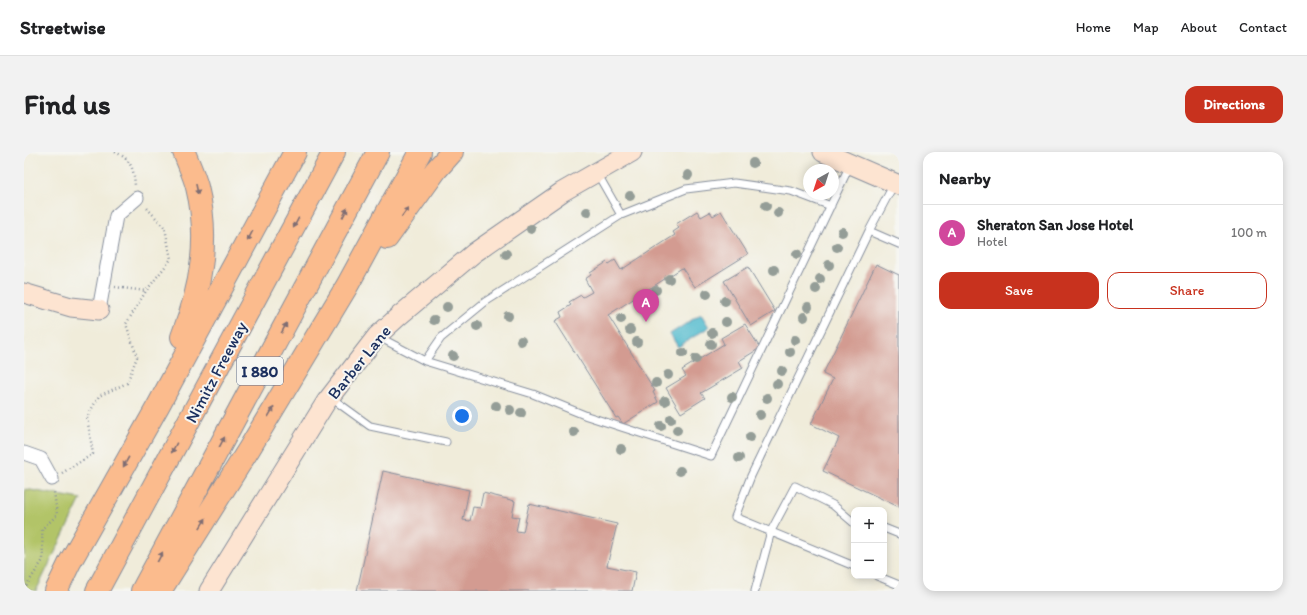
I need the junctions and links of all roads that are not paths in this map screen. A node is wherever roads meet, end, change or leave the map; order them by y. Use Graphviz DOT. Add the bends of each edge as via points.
graph roads {
  1 [pos="184,152"];
  2 [pos="295,152"];
  3 [pos="334,152"];
  4 [pos="378,152"];
  5 [pos="420,152"];
  6 [pos="452,152"];
  7 [pos="632,152"];
  8 [pos="823,152"];
  9 [pos="851,163"];
  10 [pos="596,172"];
  11 [pos="897,184"];
  12 [pos="136,198"];
  13 [pos="831,206"];
  14 [pos="621,215"];
  15 [pos="869,230"];
  16 [pos="899,244"];
  17 [pos="347,286"];
  18 [pos="24,293"];
  19 [pos="99,310"];
  20 [pos="377,336"];
  21 [pos="425,361"];
  22 [pos="330,397"];
  23 [pos="144,428"];
  24 [pos="446,442"];
  25 [pos="24,453"];
  26 [pos="52,479"];
  27 [pos="851,520"];
  28 [pos="887,529"];
  29 [pos="771,532"];
  30 [pos="899,534"];
  31 [pos="851,565"];
  32 [pos="884,579"];
  33 [pos="899,585"];
  34 [pos="56,591"];
  35 [pos="97,591"];
  36 [pos="142,591"];
  37 [pos="160,591"];
  38 [pos="209,591"];
  39 [pos="755,591"];
  1 -- 23 [label="highway, one-way" via="197,187 203,231 202,267 193,307 152,401"];
  2 -- 23 [label="highway, one-way"];
  3 -- 35 [label="highway, Nimitz Freeway / I 880, one-way"];
  36 -- 4 [label="highway, I 880, one-way"];
  5 -- 17 [label="highway"];
  17 -- 6 [label="highway, one-way" via="365,269 436,170"];
  7 -- 10 [label="street, Barber Lane"];
  8 -- 9 [label="street"];
  9 -- 11 [label="street"];
  9 -- 13 [label="lane"];
  10 -- 14 [label="lane"];
  10 -- 20 [label="street, Barber Lane" via="562,192 474,253"];
  11 -- 15 [label="lane"];
  12 -- 19 [label="street" via="116,216"];
  13 -- 14 [label="lane" via="791,191 734,183 686,189"];
  13 -- 21 [label="lane" via="711,456 587,416 520,390"];
  14 -- 21 [label="lane" via="485,302 440,338"];
  15 -- 16 [label="lane"];
  15 -- 29 [label="lane" via="751,476 735,517"];
  37 -- 17 [label="highway, one-way"];
  18 -- 19 [label="street" via="71,307"];
  20 -- 21 [label="lane"];
  20 -- 22 [label="street, Barber Lane"];
  22 -- 24 [label="lane" via="370,426"];
  22 -- 38 [label="street, Barber Lane"];
  23 -- 34 [label="highway, one-way"];
  25 -- 26 [label="street" via="41,458"];
  27 -- 29 [label="lane" via="833,505 795,486"];
  28 -- 30 [label="lane"];
  29 -- 31 [label="lane"];
  29 -- 39 [label="lane"];
  32 -- 33 [label="lane"];
}
